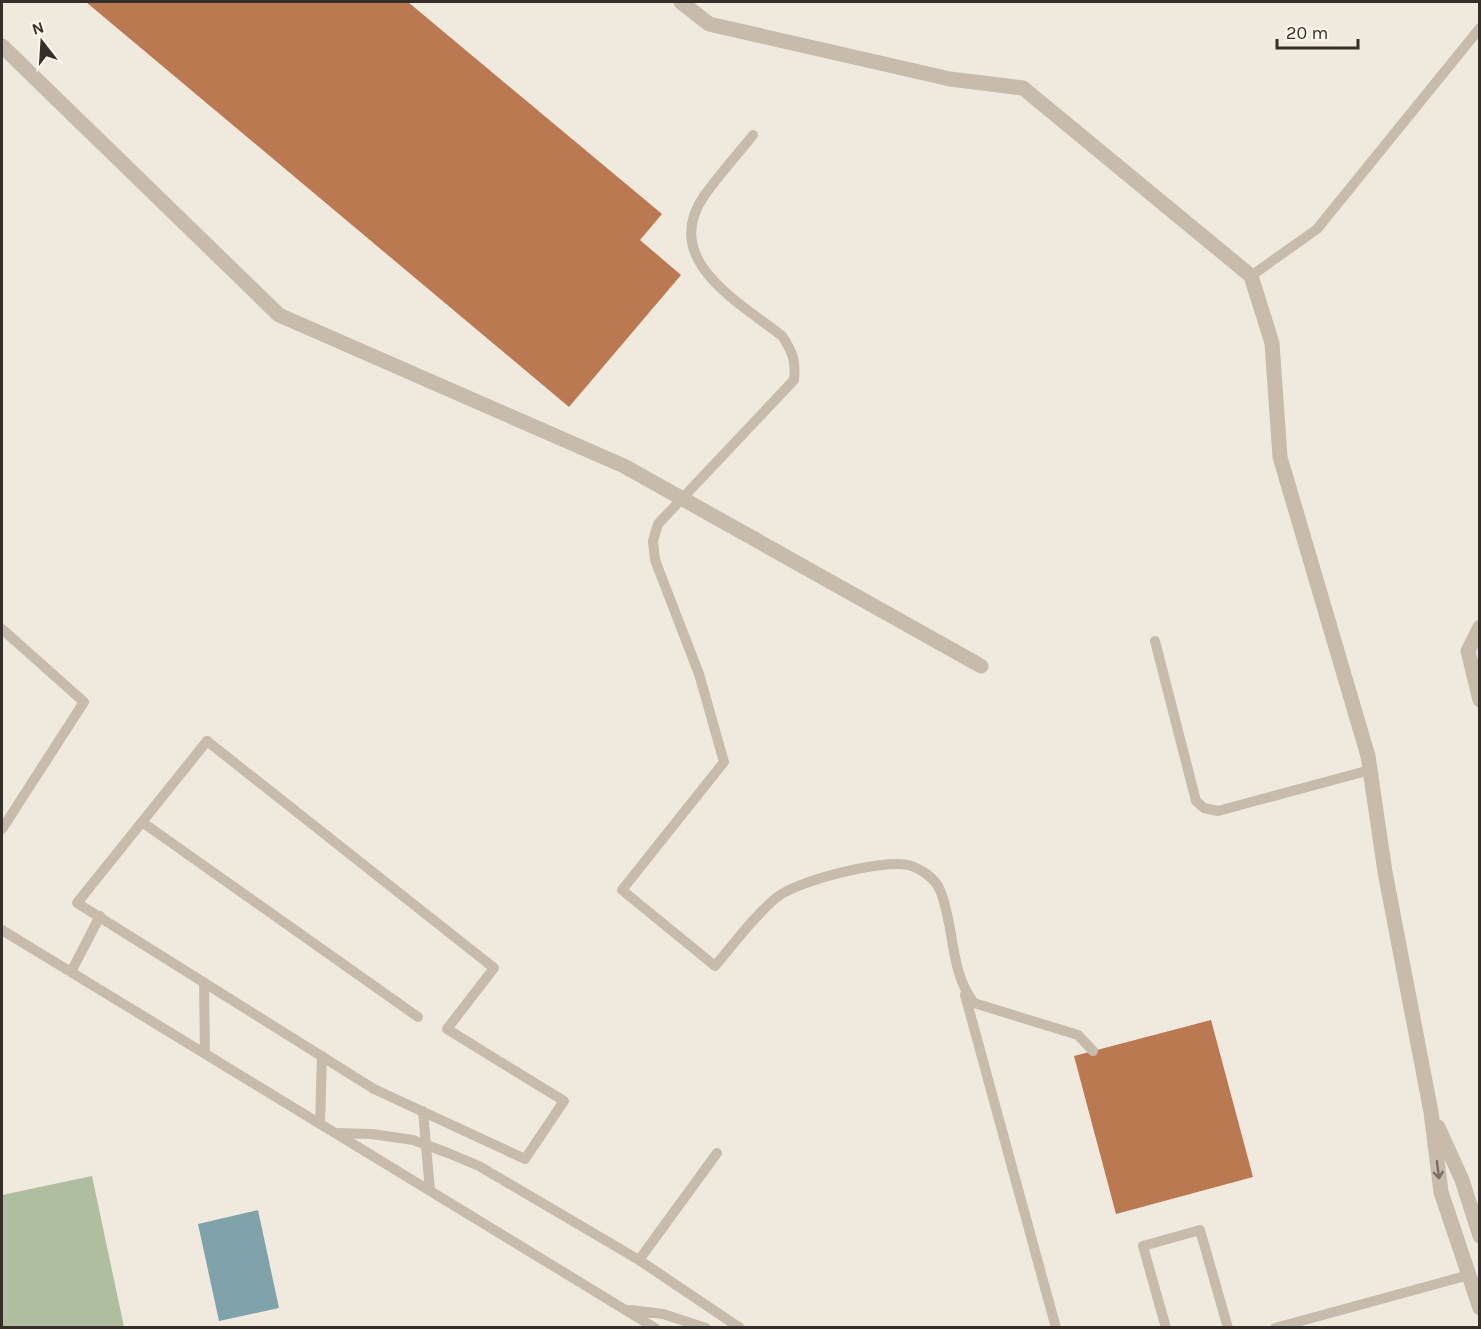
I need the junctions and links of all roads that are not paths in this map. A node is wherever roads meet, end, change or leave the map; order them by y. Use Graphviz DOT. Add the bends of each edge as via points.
graph roads {
  1 [pos="681,2"];
  2 [pos="1479,28"];
  3 [pos="2,46"];
  4 [pos="753,135"];
  5 [pos="1251,276"];
  6 [pos="684,499"];
  7 [pos="1479,627"];
  8 [pos="2,628"];
  9 [pos="1155,640"];
  10 [pos="981,666"];
  11 [pos="1479,700"];
  12 [pos="1370,770"];
  13 [pos="142,822"];
  14 [pos="2,829"];
  15 [pos="100,916"];
  16 [pos="2,930"];
  17 [pos="71,972"];
  18 [pos="204,982"];
  19 [pos="963,989"];
  20 [pos="418,1017"];
  21 [pos="1093,1052"];
  22 [pos="205,1054"];
  23 [pos="322,1056"];
  24 [pos="423,1111"];
  25 [pos="1431,1112"];
  26 [pos="320,1124"];
  27 [pos="336,1133"];
  28 [pos="426,1145"];
  29 [pos="717,1153"];
  30 [pos="430,1191"];
  31 [pos="1479,1236"];
  32 [pos="639,1260"];
  33 [pos="1469,1275"];
  34 [pos="1479,1308"];
  35 [pos="626,1310"];
  36 [pos="655,1328"];
  37 [pos="706,1328"];
  38 [pos="740,1328"];
  39 [pos="1056,1328"];
  40 [pos="1166,1328"];
  41 [pos="1228,1328"];
  42 [pos="1275,1328"];
  1 -- 5 [label="street" via="709,24 950,79 1023,88"];
  2 -- 5 [label="lane" via="1317,229"];
  3 -- 6 [label="street" via="279,315 624,465"];
  4 -- 6 [label="lane" via="703,197 692,220 695,257 706,275 787,343 795,364 794,380"];
  5 -- 12 [label="street" via="1272,343 1280,457"];
  6 -- 10 [label="street"];
  6 -- 19 [label="lane" via="658,524 653,541 656,560 699,674 724,762 622,890 715,966 777,897 800,885 865,867 908,865 926,873 939,888"];
  7 -- 11 [label="street" via="1468,651"];
  8 -- 14 [label="lane" via="84,702"];
  9 -- 12 [label="lane" via="1196,801 1203,808 1218,811"];
  12 -- 25 [label="street" via="1385,872"];
  13 -- 15 [label="lane" via="77,903"];
  13 -- 20 [label="lane"];
  13 -- 24 [label="lane" via="207,741 494,968 447,1029 564,1101 525,1159"];
  15 -- 17 [label="lane"];
  15 -- 18 [label="lane"];
  16 -- 17 [label="lane"];
  17 -- 22 [label="lane"];
  18 -- 22 [label="lane"];
  18 -- 23 [label="lane"];
  19 -- 21 [label="lane" via="974,1003 1078,1035"];
  19 -- 39 [label="lane"];
  22 -- 26 [label="lane"];
  23 -- 24 [label="lane" via="374,1089"];
  23 -- 26 [label="lane"];
  24 -- 28 [label="lane"];
  25 -- 31 [label="street" via="1462,1180"];
  25 -- 33 [label="street, one-way" via="1441,1192"];
  26 -- 27 [label="lane"];
  27 -- 28 [label="lane" via="372,1134"];
  27 -- 30 [label="lane"];
  28 -- 30 [label="lane"];
  28 -- 32 [label="lane" via="479,1166"];
  29 -- 32 [label="lane"];
  30 -- 35 [label="lane"];
  32 -- 38 [label="lane"];
  33 -- 34 [label="street"];
  33 -- 42 [label="lane"];
  35 -- 36 [label="lane"];
  35 -- 37 [label="lane" via="663,1314"];
  40 -- 41 [label="lane" via="1143,1246 1200,1230"];
}
